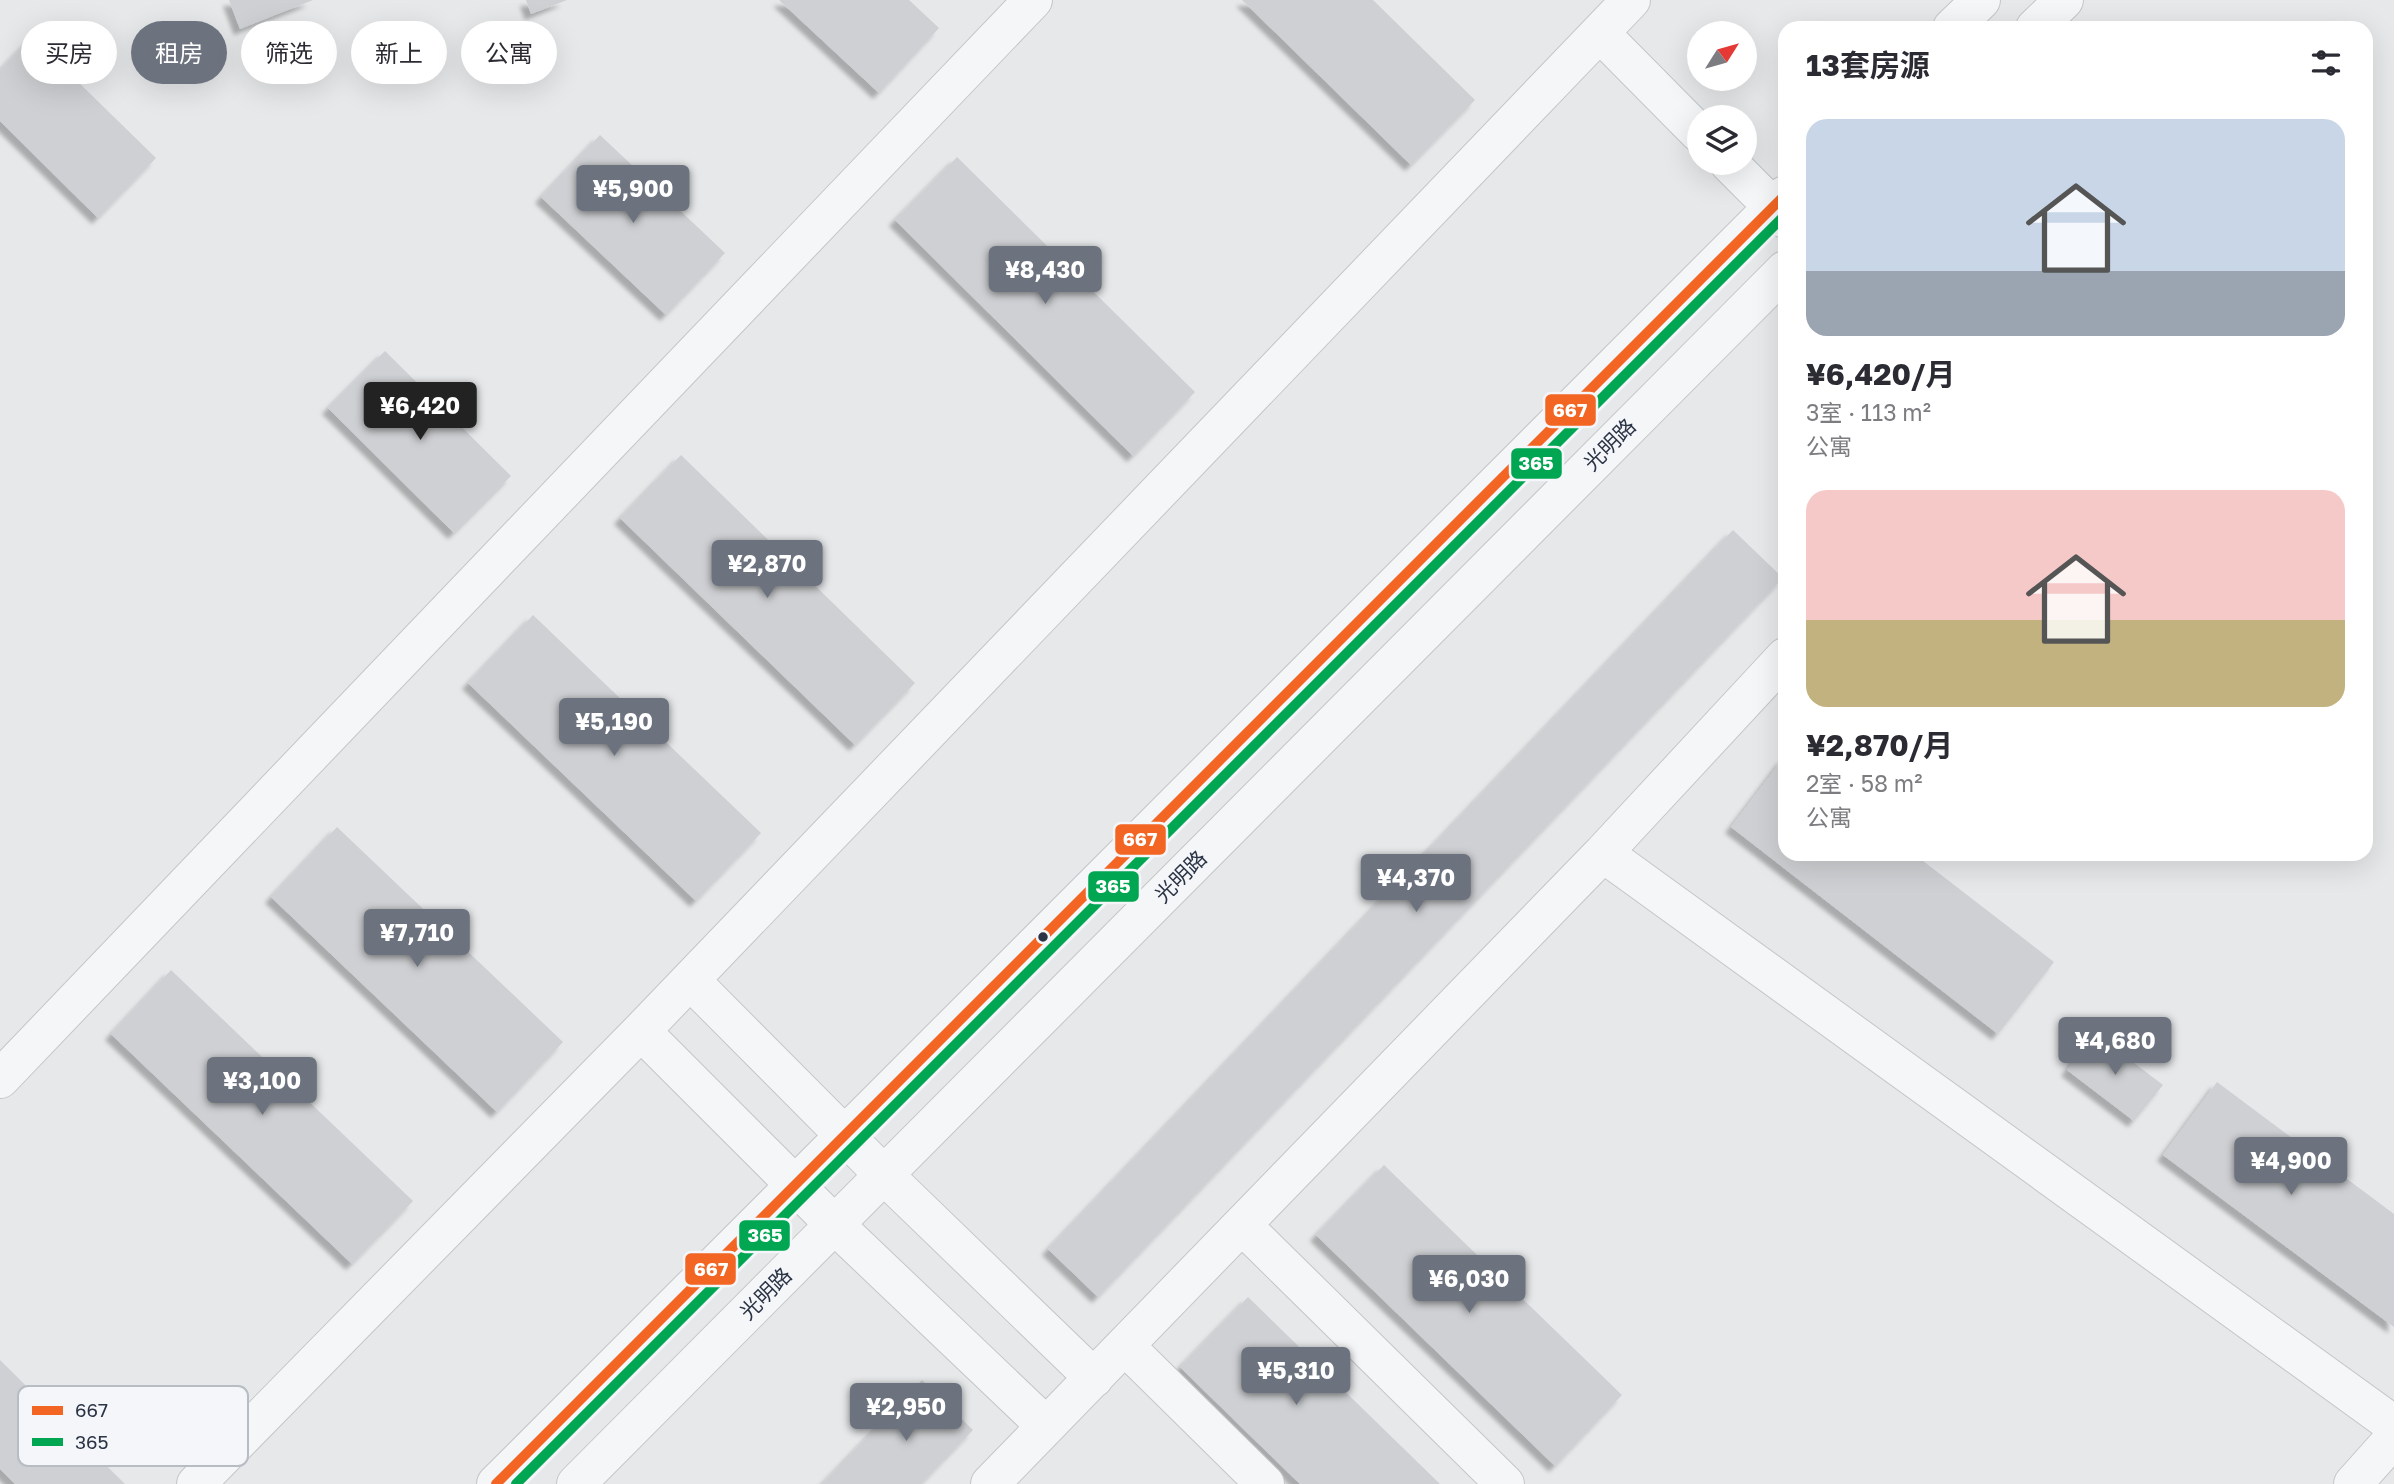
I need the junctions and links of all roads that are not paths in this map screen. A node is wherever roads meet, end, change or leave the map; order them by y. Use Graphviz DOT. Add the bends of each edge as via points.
graph roads {
  1 [pos="1033,0"];
  2 [pos="1631,0"];
  3 [pos="1981,0"];
  4 [pos="2064,0"];
  5 [pos="1959,21"];
  6 [pos="2042,21"];
  7 [pos="1600,33"];
  8 [pos="1687,121"];
  9 [pos="1743,175"];
  10 [pos="1778,204"];
  11 [pos="1778,210"];
  12 [pos="1778,277"];
  13 [pos="1778,665"];
  14 [pos="1603,853"];
  15 [pos="690,980"];
  16 [pos="641,1031"];
  17 [pos="0,1079"];
  18 [pos="844,1135"];
  19 [pos="884,1175"];
  20 [pos="794,1184"];
  21 [pos="835,1225"];
  22 [pos="1242,1225"];
  23 [pos="1125,1346"];
  24 [pos="1094,1378"];
  25 [pos="2394,1425"];
  26 [pos="1046,1426"];
  27 [pos="248,1431"];
  28 [pos="2394,1438"];
  29 [pos="214,1466"];
  30 [pos="196,1484"];
  31 [pos="496,1484"];
  32 [pos="576,1484"];
  33 [pos="990,1484"];
  34 [pos="1265,1484"];
  35 [pos="1505,1484"];
  36 [pos="2353,1484"];
  1 -- 17 [label="street"];
  2 -- 7 [label="street"];
  3 -- 5 [label="street"];
  4 -- 6 [label="street"];
  7 -- 8 [label="street"];
  7 -- 15 [label="street"];
  9 -- 10 [label="street"];
  11 -- 18 [label="street"];
  12 -- 19 [label="street, 光明路"];
  13 -- 14 [label="street"];
  14 -- 22 [label="street"];
  14 -- 25 [label="street"];
  15 -- 16 [label="street"];
  15 -- 18 [label="street"];
  16 -- 20 [label="street"];
  16 -- 27 [label="street"];
  18 -- 19 [label="street"];
  18 -- 20 [label="street"];
  19 -- 21 [label="street, 光明路"];
  19 -- 24 [label="street"];
  20 -- 21 [label="street"];
  20 -- 31 [label="street"];
  21 -- 26 [label="street"];
  21 -- 32 [label="street, 光明路"];
  22 -- 23 [label="street"];
  22 -- 35 [label="street"];
  23 -- 24 [label="street"];
  23 -- 34 [label="street"];
  24 -- 26 [label="street"];
  26 -- 33 [label="street"];
  28 -- 36 [label="street"];
  29 -- 30 [label="street"];
}
